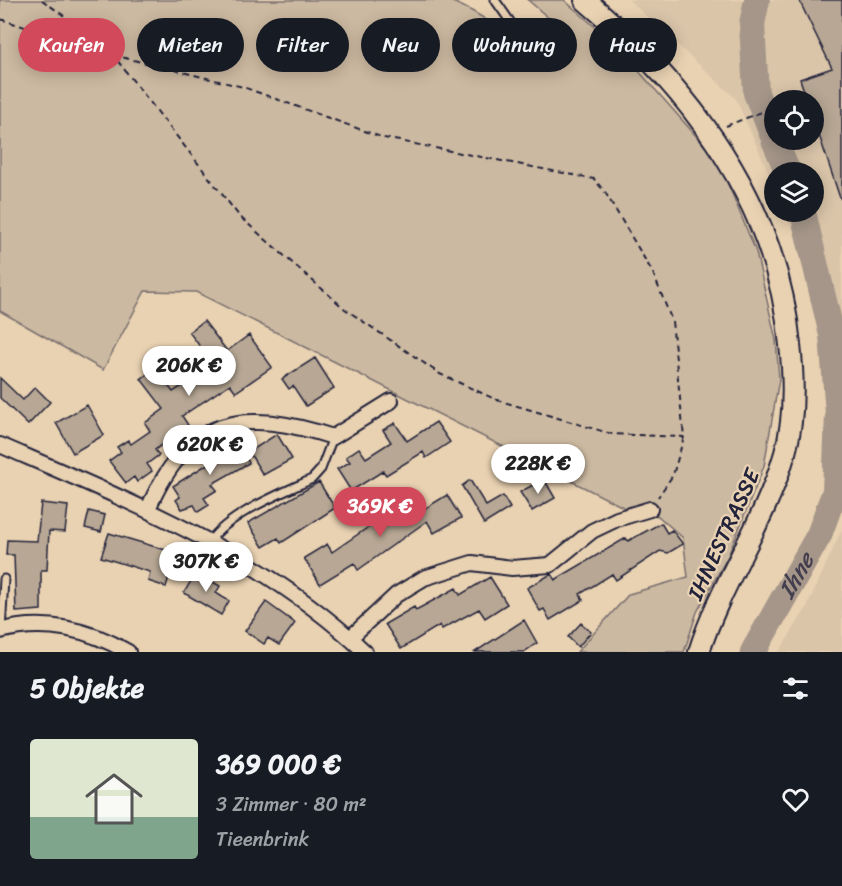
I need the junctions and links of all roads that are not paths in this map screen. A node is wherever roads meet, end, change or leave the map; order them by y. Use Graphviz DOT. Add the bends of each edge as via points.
graph roads {
  1 [pos="495,0"];
  2 [pos="585,0"];
  3 [pos="508,18"];
  4 [pos="391,401"];
  5 [pos="333,437"];
  6 [pos="0,445"];
  7 [pos="148,509"];
  8 [pos="650,509"];
  9 [pos="210,541"];
  10 [pos="4,579"];
  11 [pos="1,631"];
  12 [pos="351,638"];
  13 [pos="128,652"];
  14 [pos="365,652"];
  15 [pos="699,652"];
  1 -- 3 [label="lane"];
  2 -- 15 [label="main road, IHNESTRASSE" via="644,54 708,128 750,201 768,243 785,308 793,370 786,449 762,517 721,594"];
  4 -- 5 [label="street"];
  5 -- 7 [label="street" via="297,425 261,420 233,423 209,432 174,463 158,485"];
  5 -- 9 [label="lane" via="321,469 312,479 233,521"];
  6 -- 7 [label="street"];
  7 -- 9 [label="street"];
  8 -- 12 [label="street" via="592,531 550,565 512,568 472,563 424,578 396,595"];
  9 -- 12 [label="street" via="269,576"];
  10 -- 11 [label="lane"];
  11 -- 13 [label="street" via="14,627 79,629"];
  12 -- 14 [label="street"];
}
